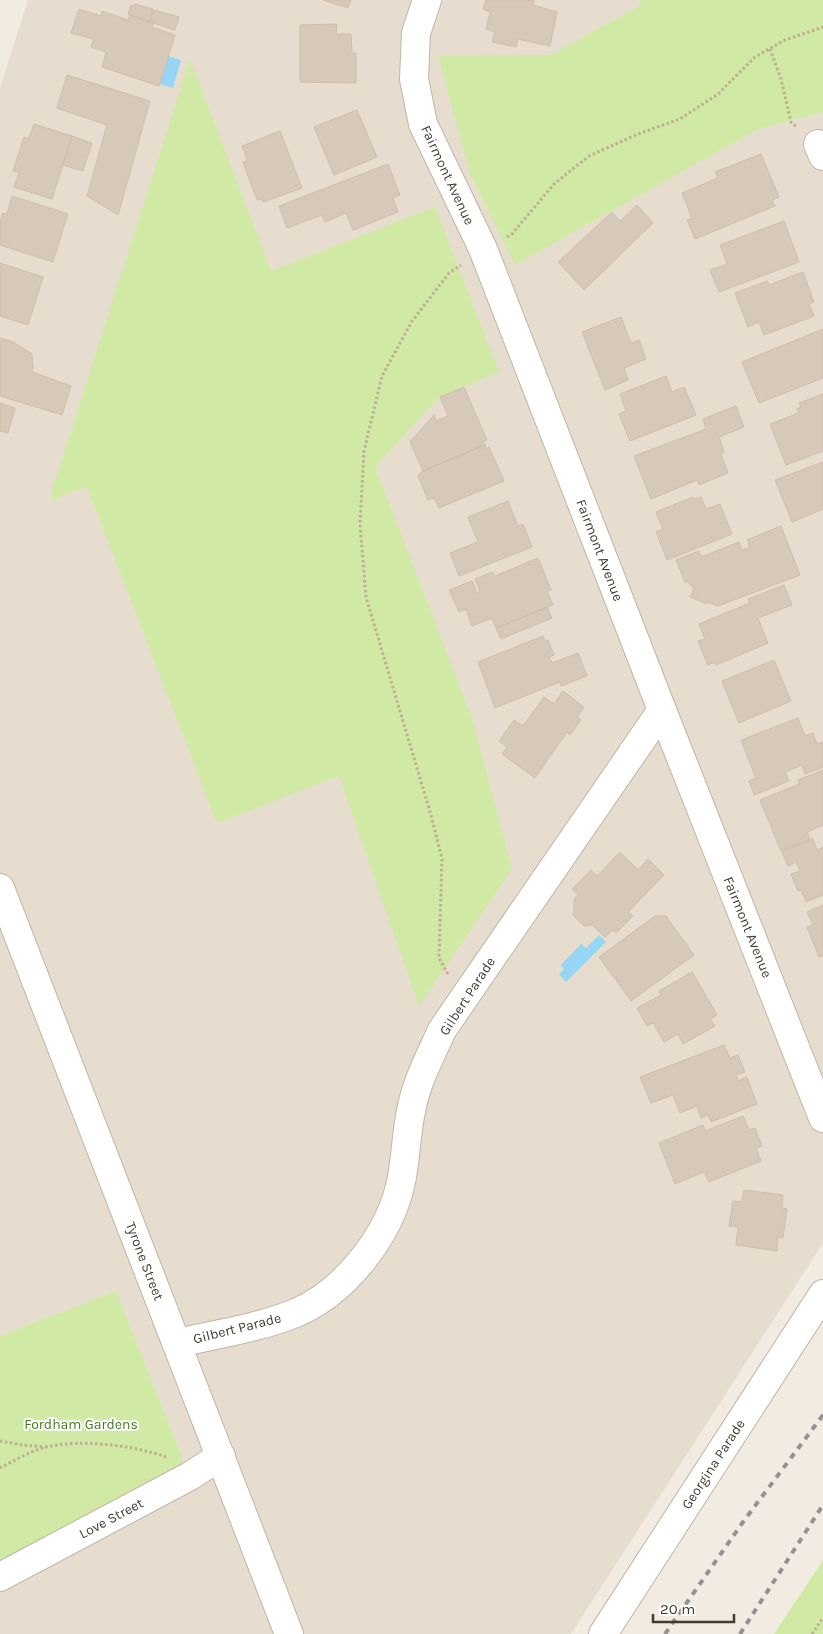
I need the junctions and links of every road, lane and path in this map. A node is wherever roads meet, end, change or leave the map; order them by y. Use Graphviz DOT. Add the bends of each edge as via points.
graph roads {
  1 [pos="427,0"];
  2 [pos="823,27"];
  3 [pos="770,49"];
  4 [pos="820,150"];
  5 [pos="483,248"];
  6 [pos="662,710"];
  7 [pos="0,888"];
  8 [pos="463,1000"];
  9 [pos="818,1087"];
  10 [pos="823,1294"];
  11 [pos="177,1343"];
  12 [pos="0,1441"];
  13 [pos="46,1447"];
  14 [pos="221,1456"];
  15 [pos="170,1458"];
  16 [pos="0,1468"];
  17 [pos="0,1578"];
  18 [pos="823,1618"];
  19 [pos="289,1634"];
  20 [pos="603,1634"];
  21 [pos="812,1634"];
  1 -- 5 [label="street, Fairmont Avenue" via="416,33 414,79 423,124"];
  2 -- 3 [label="path" via="785,40"];
  3 -- 4 [label="path" via="791,122"];
  3 -- 5 [label="path" via="755,57 718,94 680,119 589,156 554,184 510,235"];
  5 -- 6 [label="street, Fairmont Avenue"];
  5 -- 8 [label="path" via="443,280 412,321 382,376 364,451 360,524 366,597 442,859 439,958"];
  6 -- 8 [label="street, Gilbert Parade"];
  6 -- 9 [label="street, Fairmont Avenue"];
  7 -- 11 [label="street, Tyrone Street"];
  8 -- 11 [label="street, Gilbert Parade" via="442,1030 423,1072 411,1110 400,1184 382,1232 368,1254 321,1298 299,1311 276,1320"];
  10 -- 20 [label="street, Georgina Parade"];
  11 -- 14 [label="street, Tyrone Street"];
  12 -- 13 [label="path"];
  13 -- 15 [label="path" via="99,1444 129,1447"];
  13 -- 16 [label="path"];
  14 -- 17 [label="street, Love Street" via="190,1476"];
  14 -- 19 [label="street, Tyrone Street"];
  18 -- 21 [label="path"];
}
